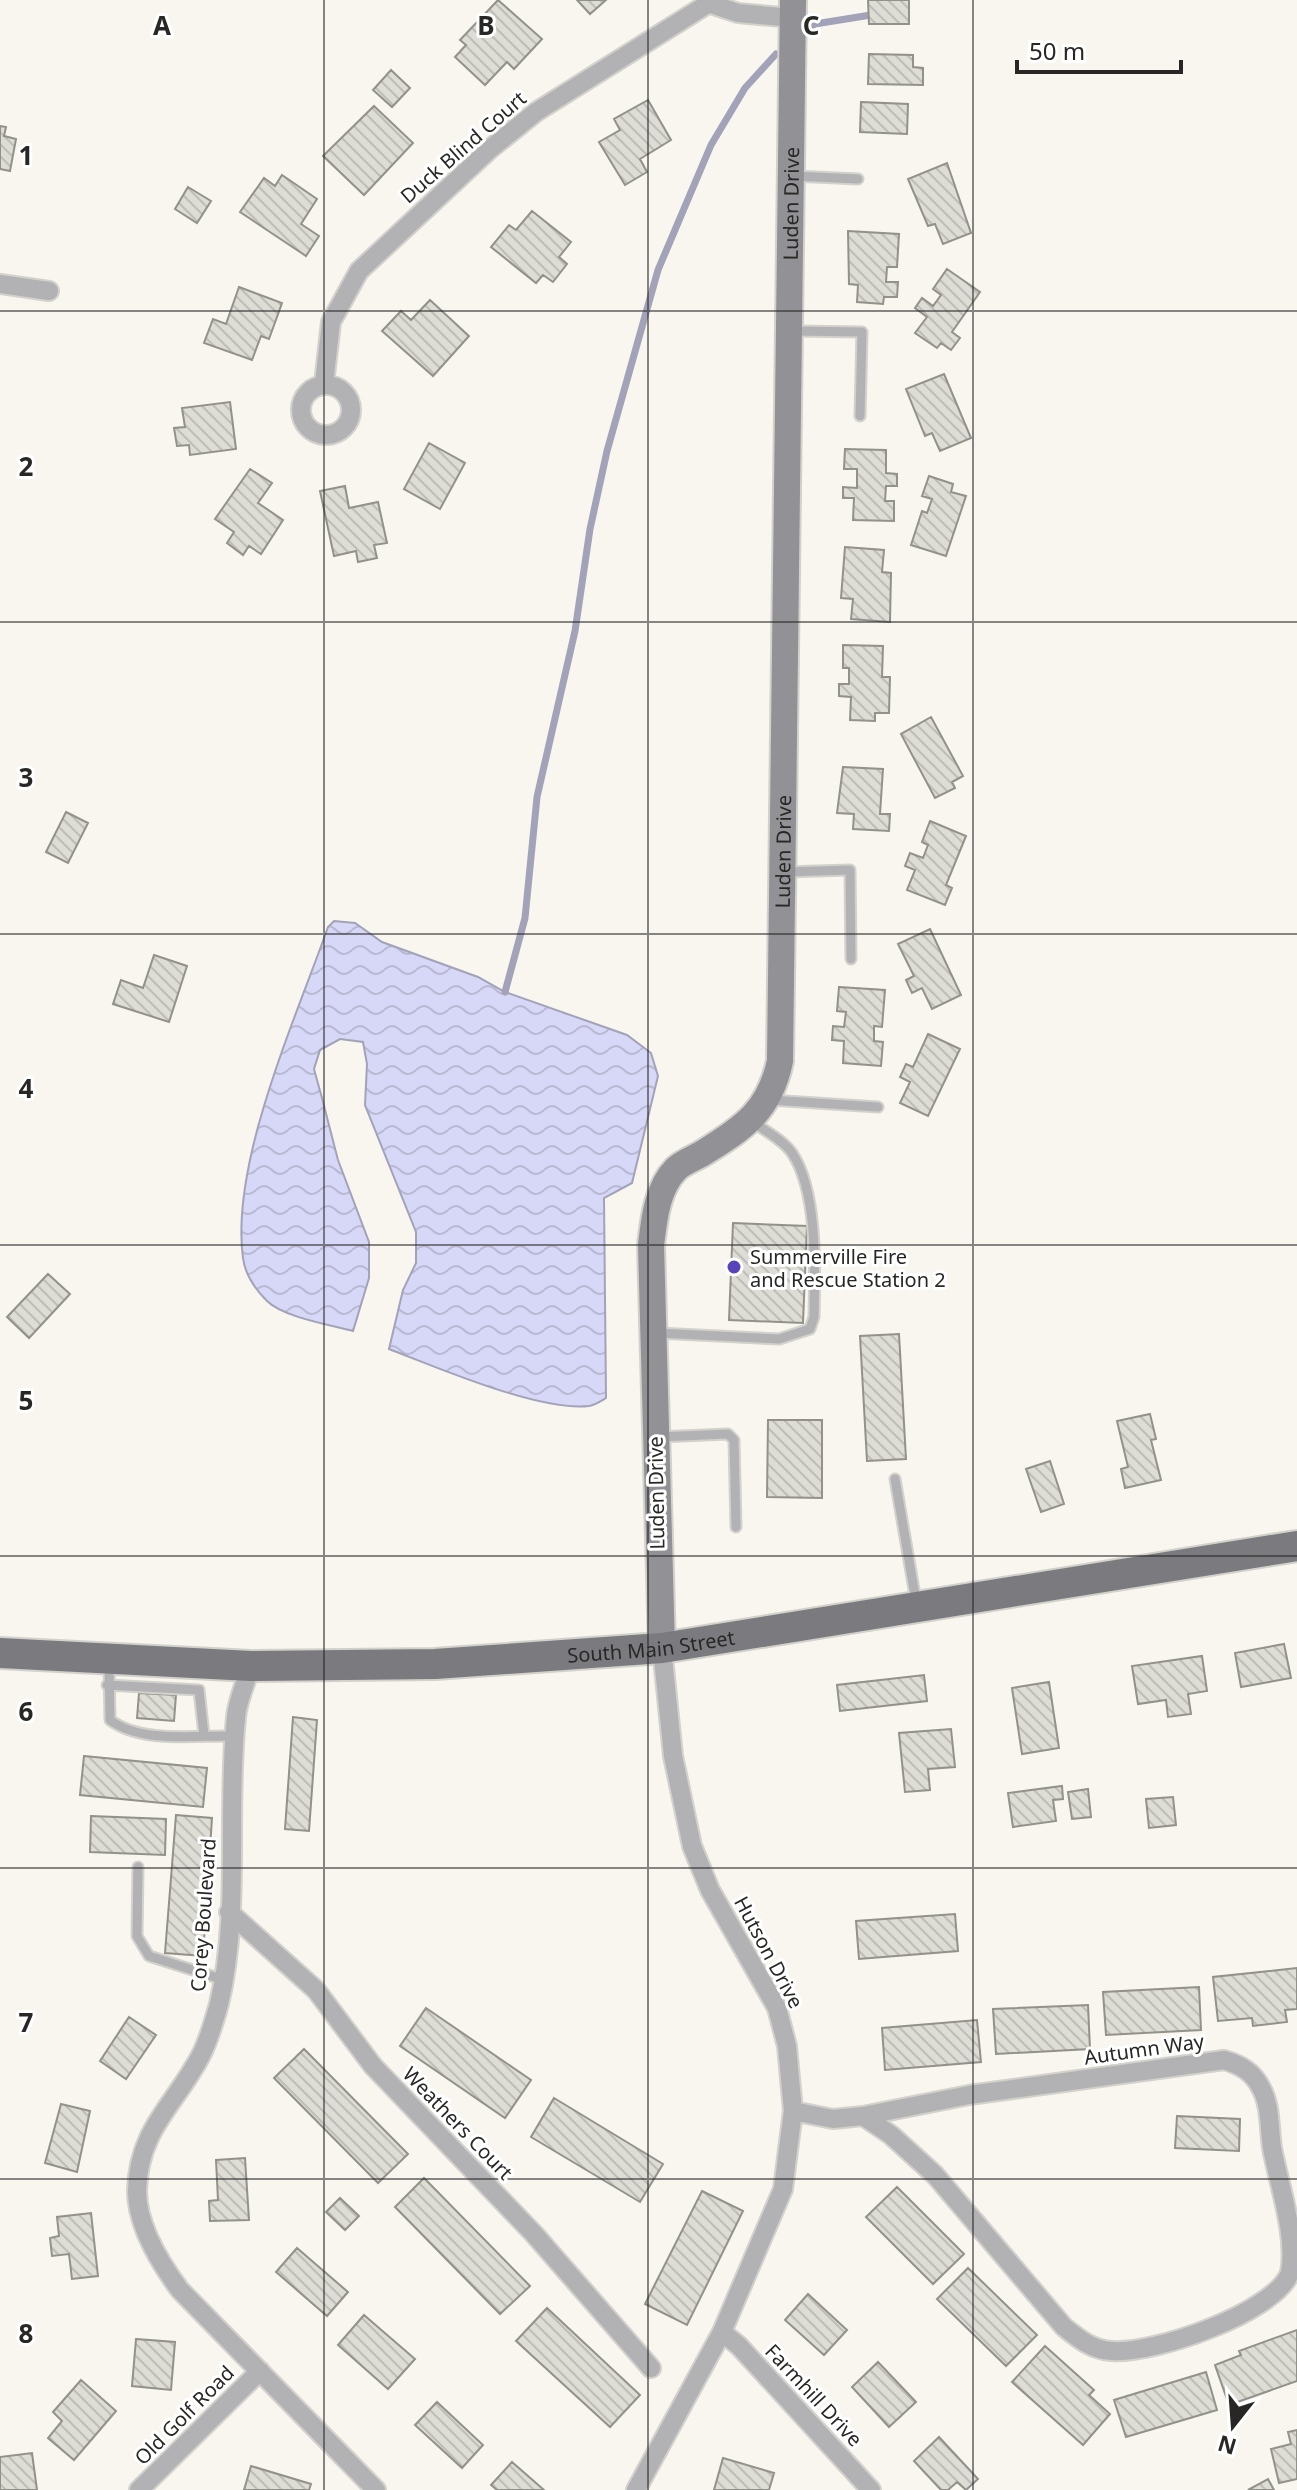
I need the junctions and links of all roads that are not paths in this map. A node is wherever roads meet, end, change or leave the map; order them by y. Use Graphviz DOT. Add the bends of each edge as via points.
graph roads {
  1 [pos="711,2"];
  2 [pos="793,9"];
  3 [pos="791,176"];
  4 [pos="858,179"];
  5 [pos="0,284"];
  6 [pos="49,291"];
  7 [pos="790,331"];
  8 [pos="324,384"];
  9 [pos="860,416"];
  10 [pos="782,873"];
  11 [pos="851,959"];
  12 [pos="878,1107"];
  13 [pos="759,1110"];
  14 [pos="652,1333"];
  15 [pos="655,1437"];
  16 [pos="895,1479"];
  17 [pos="736,1527"];
  18 [pos="1297,1546"];
  19 [pos="918,1609"];
  20 [pos="662,1648"];
  21 [pos="0,1653"];
  22 [pos="251,1666"];
  23 [pos="108,1672"];
  24 [pos="199,1677"];
  25 [pos="204,1735"];
  26 [pos="236,1736"];
  27 [pos="138,1867"];
  28 [pos="229,1912"];
  29 [pos="224,1980"];
  30 [pos="793,2111"];
  31 [pos="863,2116"];
  32 [pos="722,2332"];
  33 [pos="651,2368"];
  34 [pos="260,2371"];
  35 [pos="139,2490"];
  36 [pos="376,2490"];
  37 [pos="636,2490"];
  38 [pos="871,2490"];
  1 -- 2 [label="street" via="738,13"];
  1 -- 8 [label="street, Duck Blind Court" via="536,112 359,271 331,322"];
  2 -- 3 [label="street, Luden Drive"];
  3 -- 4 [label="lane"];
  3 -- 7 [label="street, Luden Drive"];
  5 -- 6 [label="street"];
  7 -- 9 [label="lane" via="862,332"];
  7 -- 10 [label="street, Luden Drive"];
  10 -- 11 [label="lane" via="850,870"];
  10 -- 13 [label="street, Luden Drive" via="780,1061 775,1087"];
  12 -- 13 [label="lane"];
  13 -- 14 [label="street, Luden Drive" via="677,1169 663,1189 651,1245"];
  13 -- 14 [label="lane" via="798,1166 812,1228 810,1329 779,1339"];
  14 -- 15 [label="street, Luden Drive"];
  15 -- 17 [label="lane" via="728,1434 734,1440"];
  15 -- 20 [label="street, Luden Drive"];
  16 -- 19 [label="lane"];
  18 -- 19 [label="main road, South Main Street"];
  19 -- 20 [label="main road, South Main Street"];
  20 -- 22 [label="main road, South Main Street" via="435,1664"];
  20 -- 30 [label="street, Hutson Drive" via="673,1756 692,1846 710,1890 777,2008 787,2046"];
  21 -- 23 [label="main road, South Main Street"];
  22 -- 24 [label="main road, South Main Street"];
  22 -- 26 [label="street, Corey Boulevard" via="236,1716"];
  23 -- 24 [label="main road, South Main Street"];
  23 -- 25 [label="lane" via="110,1720 120,1728"];
  24 -- 25 [label="lane"];
  25 -- 26 [label="lane"];
  26 -- 28 [label="street, Corey Boulevard"];
  27 -- 29 [label="lane" via="137,1936 149,1956"];
  28 -- 29 [label="street, Corey Boulevard"];
  28 -- 33 [label="street, Weathers Court" via="316,1990 373,2066 534,2234"];
  29 -- 34 [label="street, Corey Boulevard" via="201,2056 157,2119 137,2192 141,2218 163,2267"];
  30 -- 31 [label="street, Autumn Way" via="833,2119"];
  30 -- 32 [label="street, Hutson Drive" via="783,2189"];
  31 -- 31 [label="street, Autumn Way" via="935,2175 1064,2327 1097,2348 1139,2349 1207,2329 1261,2306 1277,2294 1292,2269 1290,2218 1272,2149 1267,2103 1242,2065 1224,2060 969,2095"];
  32 -- 37 [label="street, Hutson Drive"];
  32 -- 38 [label="street, Farmhill Drive"];
  34 -- 35 [label="street, Old Golf Road"];
  34 -- 36 [label="street, Corey Boulevard"];
}
